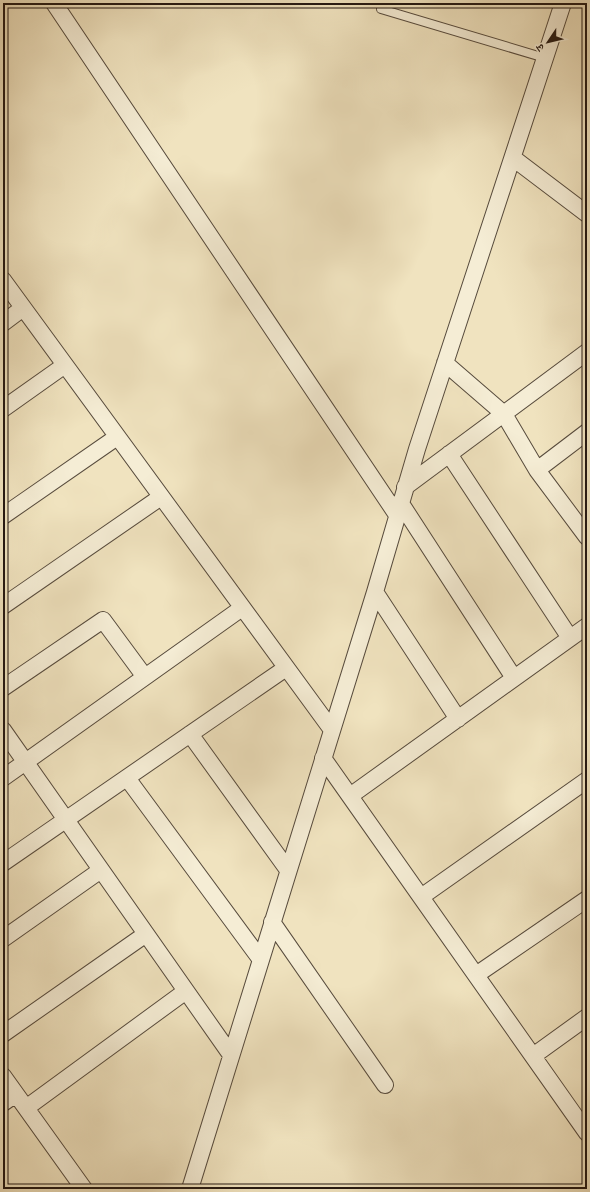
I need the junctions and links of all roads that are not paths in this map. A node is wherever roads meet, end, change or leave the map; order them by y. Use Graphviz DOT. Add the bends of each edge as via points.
graph roads {
  1 [pos="54,3"];
  2 [pos="383,3"];
  3 [pos="563,3"];
  4 [pos="545,58"];
  5 [pos="513,158"];
  6 [pos="587,214"];
  7 [pos="3,280"];
  8 [pos="24,308"];
  9 [pos="3,323"];
  10 [pos="587,352"];
  11 [pos="445,363"];
  12 [pos="65,365"];
  13 [pos="3,408"];
  14 [pos="504,414"];
  15 [pos="587,432"];
  16 [pos="117,437"];
  17 [pos="449,454"];
  18 [pos="537,470"];
  19 [pos="161,497"];
  20 [pos="401,501"];
  21 [pos="3,516"];
  22 [pos="584,528"];
  23 [pos="375,592"];
  24 [pos="3,606"];
  25 [pos="242,608"];
  26 [pos="587,626"];
  27 [pos="570,638"];
  28 [pos="286,668"];
  29 [pos="144,677"];
  30 [pos="514,678"];
  31 [pos="3,688"];
  32 [pos="458,719"];
  33 [pos="3,730"];
  34 [pos="332,730"];
  35 [pos="190,734"];
  36 [pos="323,758"];
  37 [pos="25,762"];
  38 [pos="3,778"];
  39 [pos="126,778"];
  40 [pos="587,780"];
  41 [pos="350,796"];
  42 [pos="66,820"];
  43 [pos="3,863"];
  44 [pos="101,870"];
  45 [pos="288,870"];
  46 [pos="421,897"];
  47 [pos="587,899"];
  48 [pos="272,922"];
  49 [pos="146,934"];
  50 [pos="3,939"];
  51 [pos="261,960"];
  52 [pos="476,975"];
  53 [pos="186,991"];
  54 [pos="587,1017"];
  55 [pos="3,1034"];
  56 [pos="231,1055"];
  57 [pos="533,1056"];
  58 [pos="3,1076"];
  59 [pos="385,1085"];
  60 [pos="10,1099"];
  61 [pos="26,1108"];
  62 [pos="582,1116"];
  63 [pos="587,1133"];
  64 [pos="84,1189"];
  65 [pos="190,1189"];
  1 -- 20 [label="street"];
  2 -- 4 [label="lane" via="381,9"];
  3 -- 4 [label="street"];
  4 -- 5 [label="street"];
  5 -- 6 [label="street"];
  5 -- 11 [label="street"];
  7 -- 8 [label="street"];
  8 -- 9 [label="street"];
  8 -- 12 [label="street"];
  10 -- 14 [label="street"];
  11 -- 14 [label="street"];
  11 -- 20 [label="street"];
  12 -- 13 [label="street"];
  12 -- 16 [label="street"];
  14 -- 17 [label="street"];
  14 -- 18 [label="street"];
  15 -- 18 [label="street"];
  16 -- 19 [label="street"];
  16 -- 21 [label="street"];
  17 -- 20 [label="street"];
  17 -- 27 [label="street"];
  18 -- 22 [label="street"];
  19 -- 24 [label="street"];
  19 -- 25 [label="street"];
  20 -- 23 [label="street"];
  20 -- 30 [label="street"];
  23 -- 32 [label="street"];
  23 -- 34 [label="street"];
  25 -- 28 [label="street"];
  25 -- 29 [label="street"];
  26 -- 27 [label="street"];
  27 -- 30 [label="street"];
  28 -- 34 [label="street"];
  28 -- 35 [label="street"];
  29 -- 31 [label="street" via="103,620"];
  29 -- 37 [label="street"];
  30 -- 32 [label="street"];
  32 -- 41 [label="street"];
  33 -- 37 [label="street"];
  34 -- 36 [label="street"];
  35 -- 39 [label="street"];
  35 -- 45 [label="street"];
  36 -- 41 [label="street"];
  36 -- 45 [label="street"];
  37 -- 38 [label="street"];
  37 -- 42 [label="street"];
  39 -- 42 [label="street"];
  39 -- 51 [label="street"];
  40 -- 46 [label="street"];
  41 -- 46 [label="street"];
  42 -- 43 [label="street"];
  42 -- 44 [label="street"];
  44 -- 49 [label="street"];
  44 -- 50 [label="street"];
  45 -- 48 [label="street"];
  46 -- 52 [label="street"];
  47 -- 52 [label="street"];
  48 -- 51 [label="street"];
  48 -- 59 [label="street"];
  49 -- 53 [label="street"];
  49 -- 55 [label="street"];
  51 -- 56 [label="street"];
  52 -- 57 [label="street"];
  53 -- 56 [label="street"];
  53 -- 61 [label="street"];
  54 -- 57 [label="street"];
  56 -- 65 [label="street"];
  57 -- 62 [label="street"];
  58 -- 60 [label="street"];
  60 -- 61 [label="street"];
  61 -- 64 [label="street"];
  62 -- 63 [label="street"];
}
